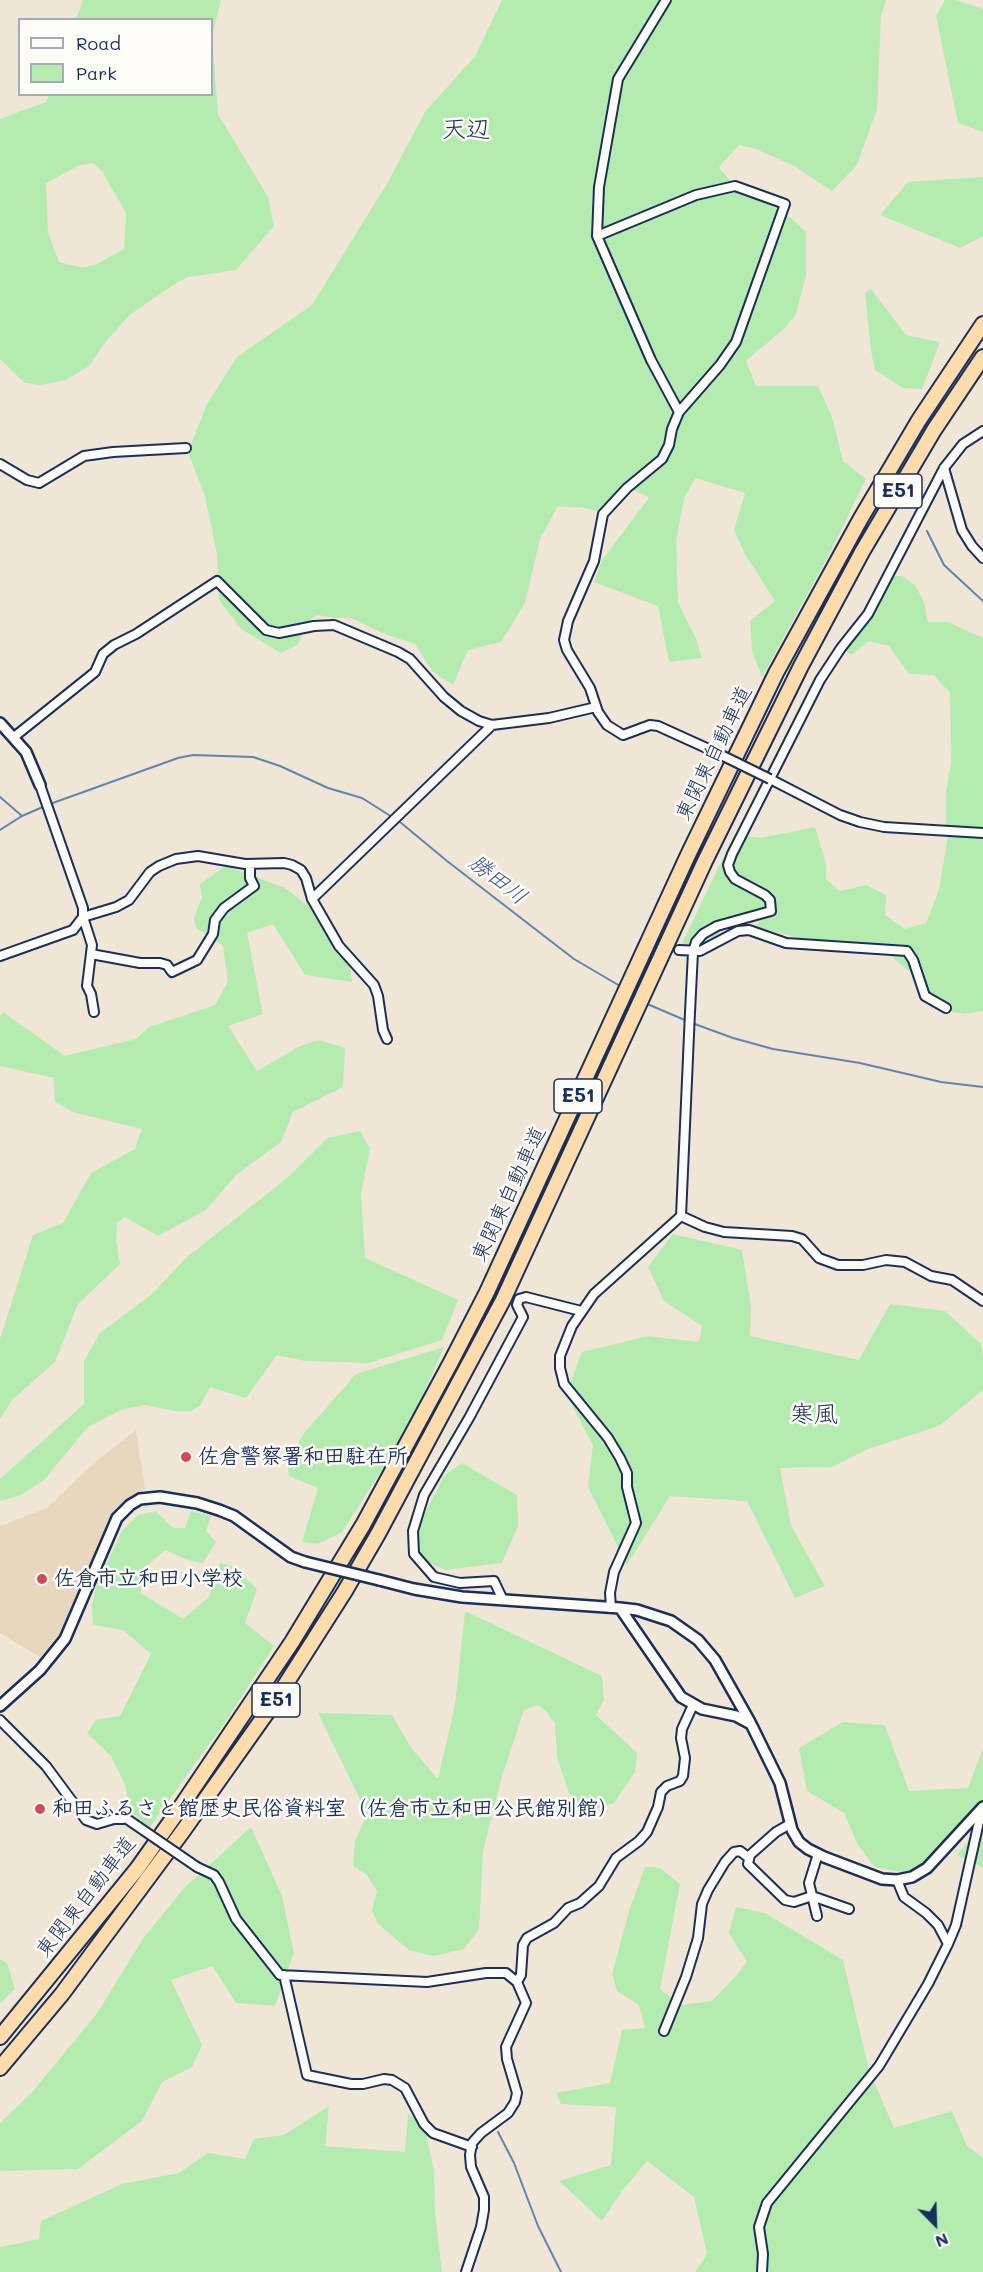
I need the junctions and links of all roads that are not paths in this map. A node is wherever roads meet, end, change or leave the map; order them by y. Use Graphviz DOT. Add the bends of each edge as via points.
graph roads {
  1 [pos="666,0"];
  2 [pos="597,236"];
  3 [pos="983,324"];
  4 [pos="983,357"];
  5 [pos="679,412"];
  6 [pos="983,431"];
  7 [pos="186,448"];
  8 [pos="0,464"];
  9 [pos="944,468"];
  10 [pos="983,558"];
  11 [pos="596,707"];
  12 [pos="0,723"];
  13 [pos="492,725"];
  14 [pos="14,736"];
  15 [pos="771,779"];
  16 [pos="40,785"];
  17 [pos="983,833"];
  18 [pos="250,864"];
  19 [pos="312,899"];
  20 [pos="83,917"];
  21 [pos="680,950"];
  22 [pos="693,952"];
  23 [pos="91,954"];
  24 [pos="0,956"];
  25 [pos="946,1008"];
  26 [pos="94,1012"];
  27 [pos="387,1039"];
  28 [pos="681,1216"];
  29 [pos="983,1301"];
  30 [pos="581,1311"];
  31 [pos="503,1600"];
  32 [pos="616,1608"];
  33 [pos="0,1706"];
  34 [pos="693,1706"];
  35 [pos="0,1720"];
  36 [pos="751,1724"];
  37 [pos="983,1807"];
  38 [pos="790,1824"];
  39 [pos="818,1854"];
  40 [pos="749,1858"];
  41 [pos="897,1880"];
  42 [pos="812,1896"];
  43 [pos="849,1909"];
  44 [pos="816,1916"];
  45 [pos="948,1944"];
  46 [pos="284,1975"];
  47 [pos="517,1982"];
  48 [pos="664,2031"];
  49 [pos="0,2037"];
  50 [pos="0,2068"];
  51 [pos="472,2147"];
  52 [pos="466,2272"];
  53 [pos="762,2272"];
  1 -- 2 [label="street" via="618,79 599,187"];
  2 -- 5 [label="street" via="651,360"];
  2 -- 5 [label="street" via="696,195 735,186 785,204 736,342"];
  3 -- 49 [label="highway, 東関東自動車道 / E51" via="919,420 776,672 487,1292 330,1582 137,1869"];
  4 -- 50 [label="highway, 東関東自動車道 / E51" via="934,430 862,552 770,726 503,1300 378,1534 273,1704 62,1994"];
  5 -- 11 [label="street" via="662,459 603,514 594,561 568,621 564,640 567,650 590,688"];
  6 -- 9 [label="street" via="963,444"];
  7 -- 8 [label="street" via="84,456 39,483"];
  9 -- 10 [label="street" via="962,530"];
  9 -- 15 [label="street" via="868,614 820,680"];
  11 -- 13 [label="street"];
  11 -- 15 [label="street, bridge" via="607,725 623,735 658,726"];
  12 -- 14 [label="street"];
  13 -- 14 [label="street" via="461,711 410,659 398,652 334,626 279,633 266,630 217,581 109,649 95,672"];
  13 -- 19 [label="street"];
  14 -- 16 [label="street" via="33,764"];
  15 -- 17 [label="street" via="860,822"];
  15 -- 22 [label="street" via="728,865 735,879 770,900 771,911 717,926 703,934"];
  16 -- 20 [label="street"];
  18 -- 19 [label="street" via="292,865 301,870"];
  18 -- 20 [label="street" via="198,856 176,859 150,872 129,900"];
  18 -- 23 [label="street" via="254,886 224,908 197,960 172,972 160,963"];
  19 -- 27 [label="street" via="339,946 374,985"];
  20 -- 23 [label="street"];
  20 -- 24 [label="street" via="74,930"];
  21 -- 22 [label="street"];
  22 -- 25 [label="street" via="749,930 786,943 907,951 925,996"];
  22 -- 28 [label="street"];
  23 -- 26 [label="street" via="87,986"];
  28 -- 29 [label="street" via="724,1232 792,1236 801,1239 819,1258 838,1265 905,1262 931,1276 952,1280"];
  28 -- 30 [label="street" via="594,1294"];
  30 -- 31 [label="street" via="526,1297 519,1299 522,1317 424,1495 413,1531 414,1554 434,1577 460,1583 494,1581"];
  30 -- 32 [label="street" via="560,1356 564,1384 620,1458 627,1473 636,1523 614,1572 610,1593"];
  31 -- 32 [label="street"];
  31 -- 33 [label="street, bridge" via="414,1589 305,1562 219,1510 160,1497 140,1499 117,1518 65,1639 40,1670"];
  32 -- 34 [label="street" via="673,1688"];
  32 -- 36 [label="street" via="671,1621 698,1640 715,1660"];
  34 -- 36 [label="street" via="736,1716"];
  34 -- 47 [label="street" via="682,1729 685,1758 680,1781 661,1792 647,1832 616,1858 599,1886 554,1923 527,1938"];
  35 -- 46 [label="street, bridge" via="46,1766 86,1820 97,1824 127,1819 214,1875 236,1919 280,1975"];
  36 -- 38 [label="street" via="780,1783"];
  37 -- 41 [label="street" via="927,1868"];
  37 -- 45 [label="street" via="956,1925"];
  38 -- 39 [label="street" via="799,1842"];
  38 -- 40 [label="street"];
  39 -- 41 [label="street" via="882,1879"];
  39 -- 42 [label="street" via="809,1883"];
  40 -- 42 [label="street" via="748,1864 785,1900 794,1902"];
  40 -- 48 [label="street" via="740,1851 734,1852 708,1890 686,1977"];
  41 -- 45 [label="street" via="904,1897 938,1925"];
  42 -- 43 [label="street"];
  42 -- 44 [label="street"];
  45 -- 53 [label="street" via="879,2066 767,2203 759,2227"];
  46 -- 47 [label="street" via="427,1982 506,1973"];
  46 -- 51 [label="street" via="307,2075 351,2084 392,2080 405,2088 433,2133"];
  47 -- 51 [label="street" via="526,2003 506,2047 516,2086 515,2102 508,2113 481,2133"];
  51 -- 52 [label="street" via="471,2167 484,2197 484,2210"];
}
